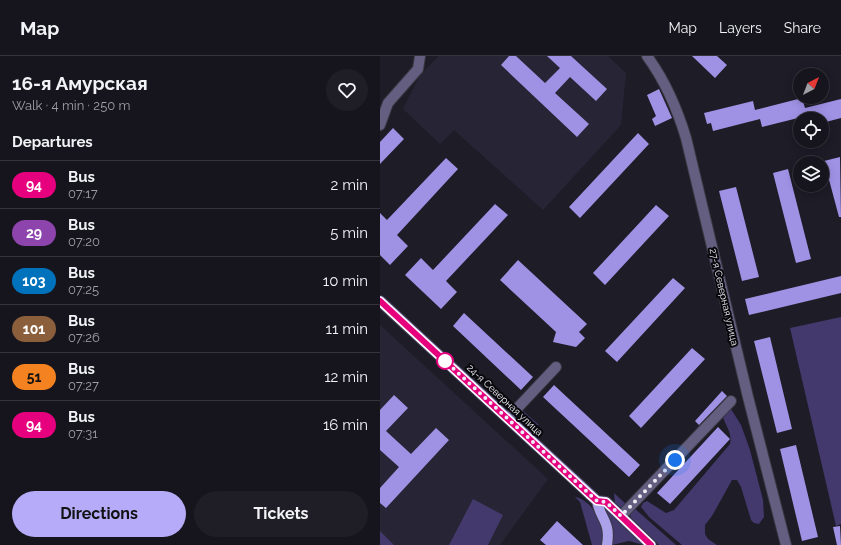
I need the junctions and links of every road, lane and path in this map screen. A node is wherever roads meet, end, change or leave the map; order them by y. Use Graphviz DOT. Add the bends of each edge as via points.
graph roads {
  1 [pos="420,56"];
  2 [pos="647,56"];
  3 [pos="380,125"];
  4 [pos="380,301"];
  5 [pos="556,367"];
  6 [pos="731,401"];
  7 [pos="508,418"];
  8 [pos="597,501"];
  9 [pos="621,516"];
  10 [pos="607,545"];
  11 [pos="651,545"];
  12 [pos="786,545"];
  1 -- 3 [label="street" via="418,69 388,103"];
  2 -- 12 [label="street, 27-я Северная улица" via="660,73 672,97 686,138"];
  4 -- 7 [label="main road, 24-я Северная улица"];
  5 -- 7 [label="street"];
  6 -- 9 [label="street"];
  7 -- 8 [label="main road, 24-я Северная улица"];
  8 -- 9 [label="main road, 24-я Северная улица" via="606,502"];
  8 -- 10 [label="main road, 24-я Северная улица" via="607,525"];
  9 -- 11 [label="main road, 24-я Северная улица"];
}
